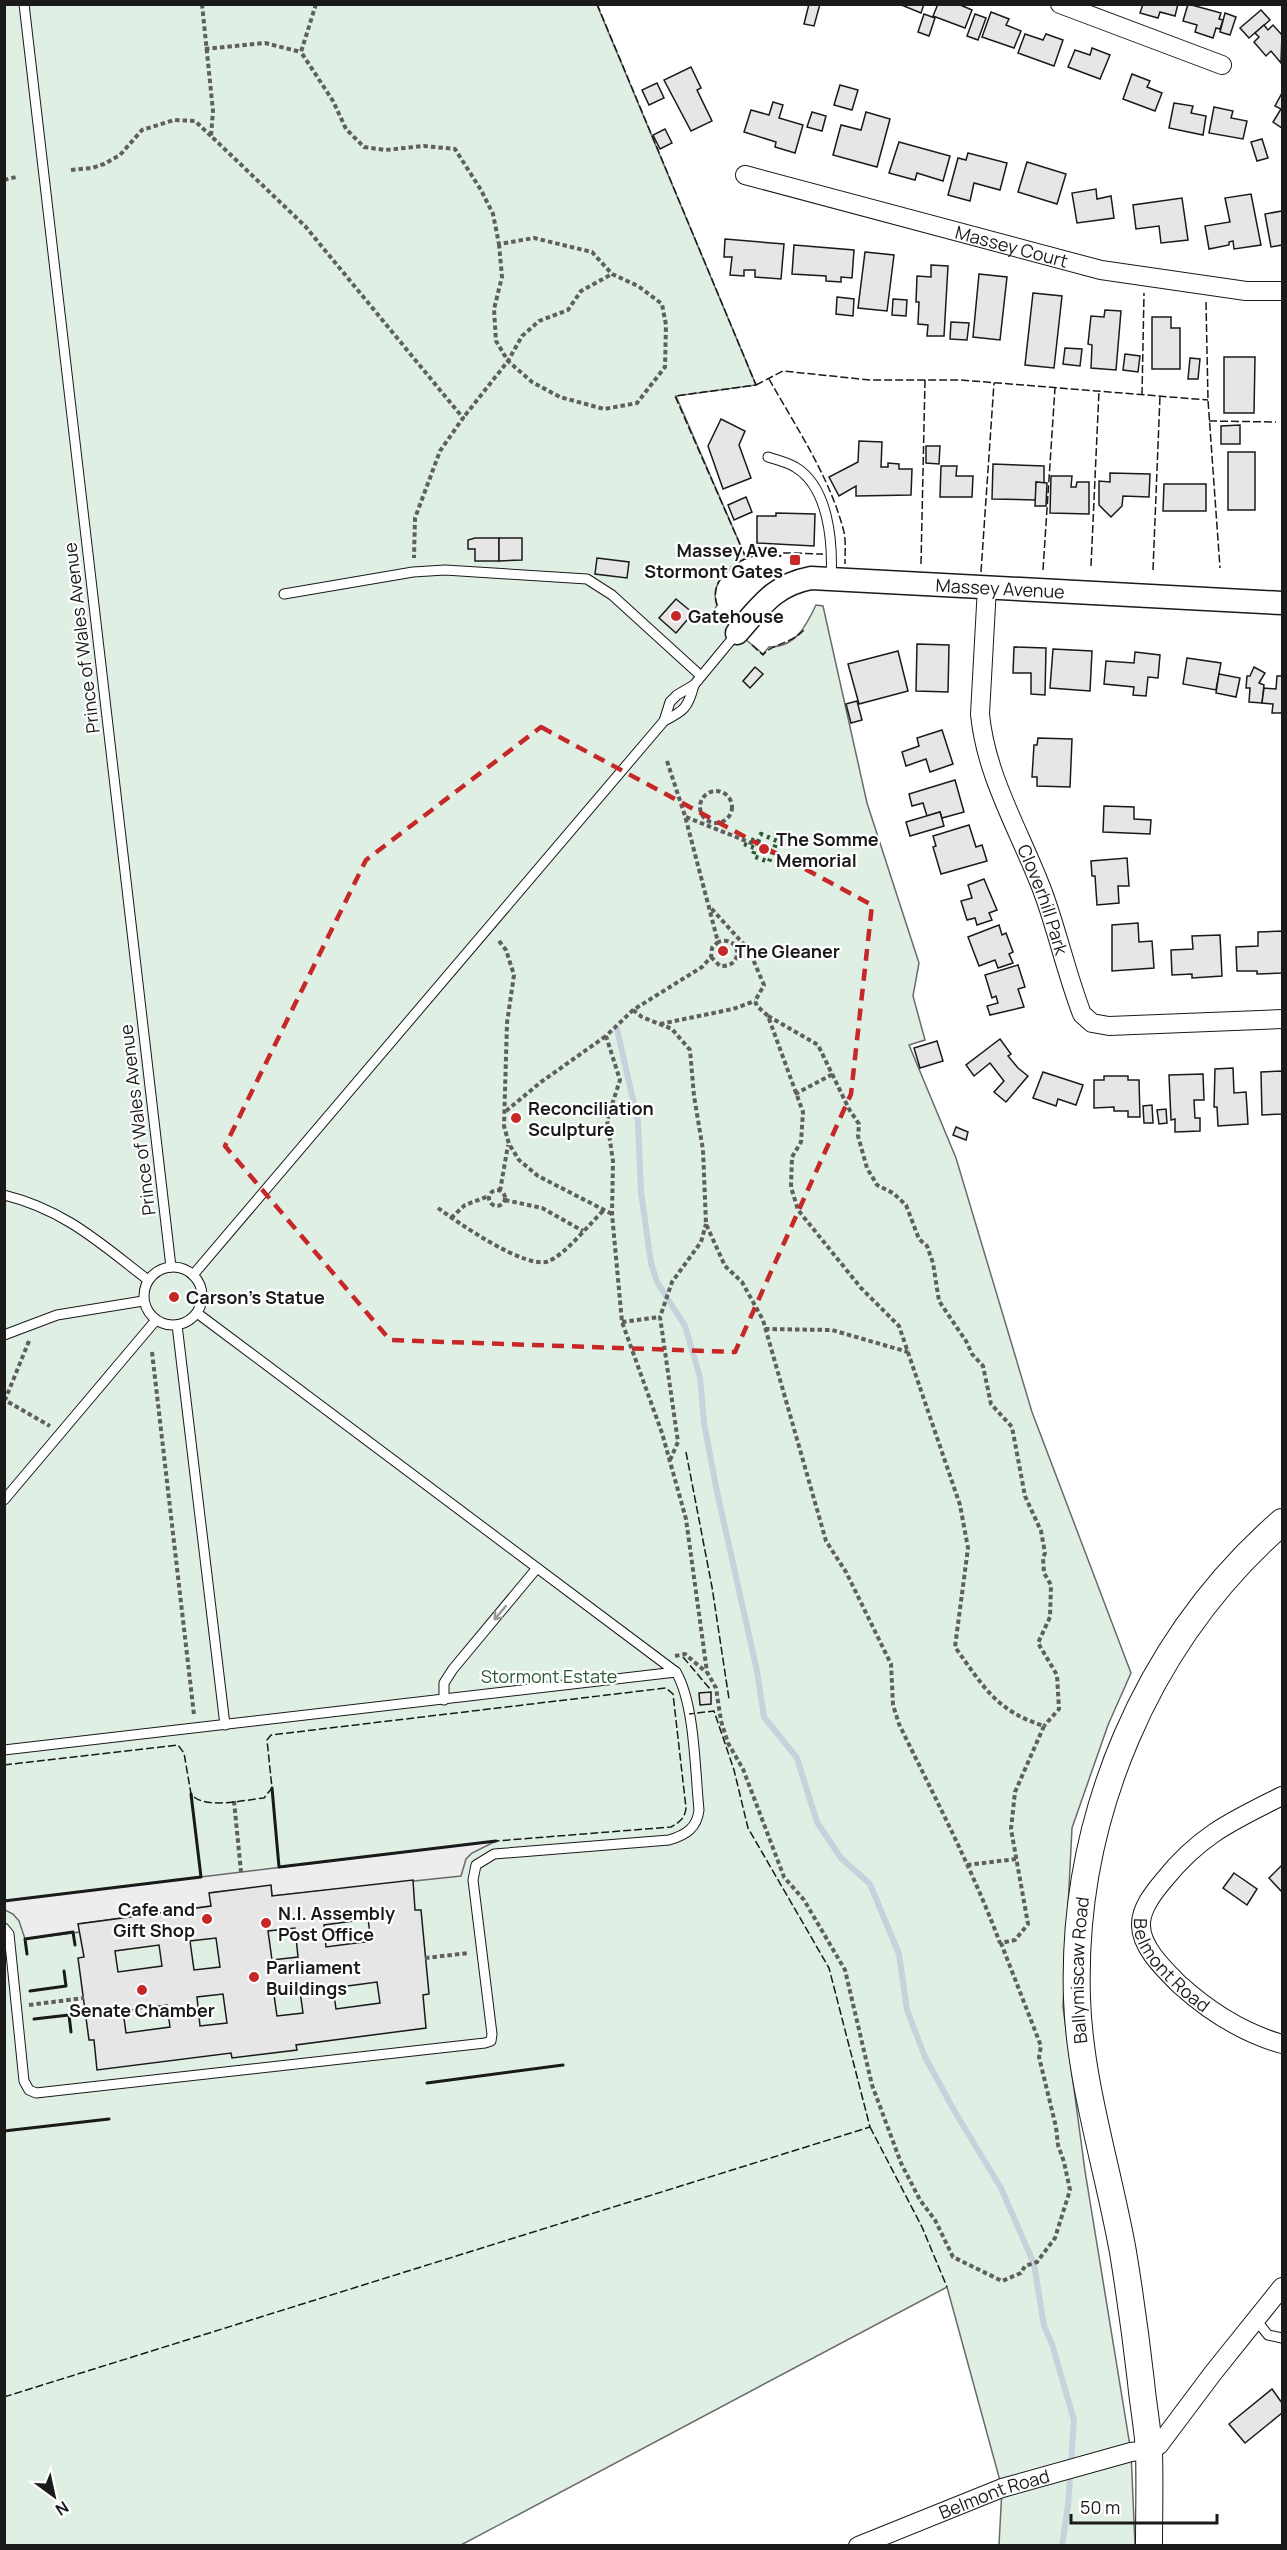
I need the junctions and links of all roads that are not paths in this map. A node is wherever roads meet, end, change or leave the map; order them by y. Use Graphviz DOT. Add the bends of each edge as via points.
graph roads {
  1 [pos="24,4"];
  2 [pos="1060,4"];
  3 [pos="1222,65"];
  4 [pos="745,176"];
  5 [pos="1282,291"];
  6 [pos="768,457"];
  7 [pos="831,579"];
  8 [pos="987,586"];
  9 [pos="284,594"];
  10 [pos="1282,603"];
  11 [pos="737,633"];
  12 [pos="701,676"];
  13 [pos="694,686"];
  14 [pos="664,722"];
  15 [pos="1282,1018"];
  16 [pos="4,1196"];
  17 [pos="171,1267"];
  18 [pos="193,1275"];
  19 [pos="148,1280"];
  20 [pos="143,1301"];
  21 [pos="197,1313"];
  22 [pos="156,1320"];
  23 [pos="177,1325"];
  24 [pos="4,1335"];
  25 [pos="4,1500"];
  26 [pos="1282,1522"];
  27 [pos="537,1568"];
  28 [pos="676,1672"];
  29 [pos="444,1700"];
  30 [pos="225,1725"];
  31 [pos="4,1740"];
  32 [pos="5,1750"];
  33 [pos="1282,1796"];
  34 [pos="4,1928"];
  35 [pos="1282,2044"];
  36 [pos="1282,2287"];
  37 [pos="1257,2321"];
  38 [pos="1282,2338"];
  39 [pos="1140,2451"];
  40 [pos="858,2546"];
  41 [pos="1149,2546"];
  1 -- 17 [label="lane, Prince of Wales Avenue"];
  2 -- 3 [label="street"];
  4 -- 5 [label="street, Massey Court" via="1101,270 1246,291"];
  6 -- 7 [label="lane" via="795,467 812,481 825,513 832,546"];
  7 -- 8 [label="street, Massey Avenue"];
  7 -- 11 [label="street, Massey Avenue" via="811,578 777,589"];
  8 -- 10 [label="street, Massey Avenue"];
  8 -- 15 [label="street, Cloverhill Park" via="981,732 998,786 1044,895 1082,1014 1092,1023 1109,1026"];
  9 -- 12 [label="lane" via="445,570 587,579 612,595"];
  11 -- 12 [label="lane"];
  12 -- 13 [label="lane"];
  13 -- 14 [label="lane" via="689,704"];
  13 -- 14 [label="lane" via="670,702"];
  14 -- 18 [label="lane"];
  16 -- 19 [label="lane" via="63,1216"];
  17 -- 18 [label="lane" via="186,1269"];
  17 -- 19 [label="lane" via="156,1272"];
  18 -- 21 [label="lane" via="202,1297"];
  19 -- 20 [label="lane"];
  20 -- 22 [label="lane"];
  20 -- 24 [label="lane" via="57,1315"];
  21 -- 23 [label="lane"];
  21 -- 27 [label="lane"];
  22 -- 23 [label="lane"];
  22 -- 25 [label="lane"];
  23 -- 30 [label="lane"];
  26 -- 39 [label="main road, Ballymiscaw Road" via="1243,1559 1203,1606 1166,1659 1115,1762 1088,1863 1077,1937 1078,2011 1084,2065 1123,2251"];
  27 -- 28 [label="lane"];
  27 -- 29 [label="lane, one-way" via="453,1669 444,1683"];
  28 -- 29 [label="lane"];
  28 -- 34 [label="lane" via="689,1714 699,1810 694,1827 669,1840 494,1854 476,1865 473,1880 491,2041 36,2093 24,2081 9,1934"];
  29 -- 30 [label="lane"];
  30 -- 32 [label="lane"];
  31 -- 32 [label="lane"];
  33 -- 35 [label="street, Belmont Road" via="1226,1824 1195,1845 1156,1889 1144,1909 1141,1925 1151,1952 1192,1996 1233,2025"];
  36 -- 37 [label="street, Belmont Road"];
  37 -- 38 [label="lane" via="1268,2335"];
  37 -- 39 [label="street, Belmont Road" via="1159,2445"];
  39 -- 40 [label="street, Belmont Road" via="1002,2488"];
  39 -- 41 [label="main road, Ballymiscaw Road"];
}
